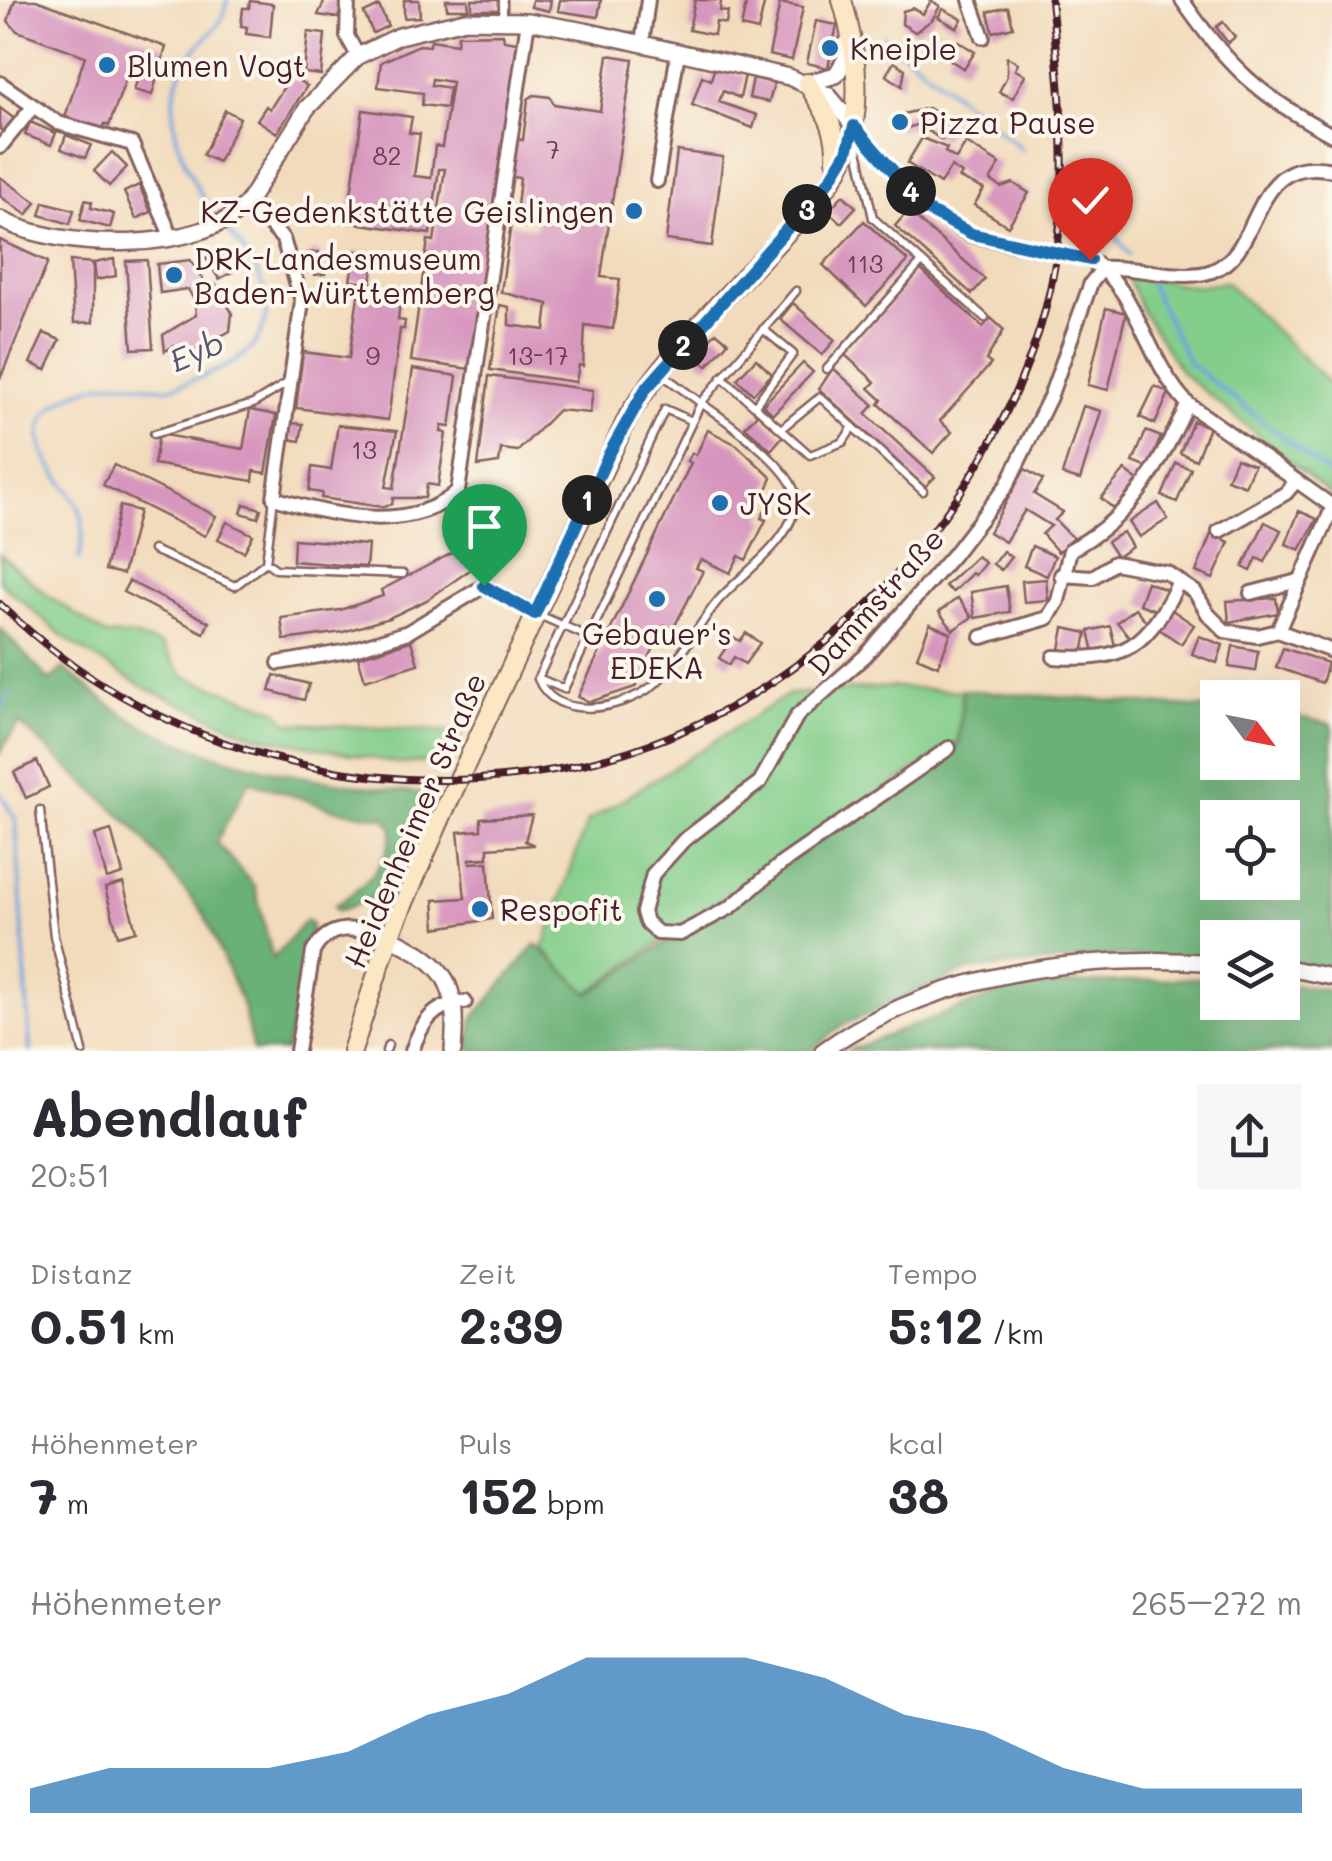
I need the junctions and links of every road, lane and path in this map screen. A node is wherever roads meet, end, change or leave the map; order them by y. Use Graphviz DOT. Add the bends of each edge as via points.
graph roads {
  1 [pos="348,0"];
  2 [pos="504,0"];
  3 [pos="648,0"];
  4 [pos="842,0"];
  5 [pos="970,0"];
  6 [pos="1183,1"];
  7 [pos="502,19"];
  8 [pos="528,22"];
  9 [pos="848,26"];
  10 [pos="983,36"];
  11 [pos="642,44"];
  12 [pos="678,52"];
  13 [pos="358,56"];
  14 [pos="0,83"];
  15 [pos="807,83"];
  16 [pos="34,107"];
  17 [pos="854,126"];
  18 [pos="1332,134"];
  19 [pos="0,146"];
  20 [pos="1332,170"];
  21 [pos="833,172"];
  22 [pos="657,181"];
  23 [pos="242,209"];
  24 [pos="0,220"];
  25 [pos="171,236"];
  26 [pos="922,262"];
  27 [pos="1103,268"];
  28 [pos="796,290"];
  29 [pos="985,318"];
  30 [pos="763,329"];
  31 [pos="827,369"];
  32 [pos="659,372"];
  33 [pos="722,377"];
  34 [pos="291,380"];
  35 [pos="701,403"];
  36 [pos="1188,404"];
  37 [pos="755,405"];
  38 [pos="692,421"];
  39 [pos="854,427"];
  40 [pos="782,428"];
  41 [pos="154,434"];
  42 [pos="1296,481"];
  43 [pos="924,491"];
  44 [pos="274,498"];
  45 [pos="1332,508"];
  46 [pos="1219,531"];
  47 [pos="152,550"];
  48 [pos="266,562"];
  49 [pos="403,574"];
  50 [pos="1061,575"];
  51 [pos="1179,581"];
  52 [pos="1298,581"];
  53 [pos="1251,593"];
  54 [pos="535,614"];
  55 [pos="562,626"];
  56 [pos="1278,631"];
  57 [pos="588,636"];
  58 [pos="982,638"];
  59 [pos="1332,651"];
  60 [pos="1054,657"];
  61 [pos="279,663"];
  62 [pos="538,678"];
  63 [pos="950,748"];
  64 [pos="40,810"];
  65 [pos="389,937"];
  66 [pos="1200,962"];
  67 [pos="1300,971"];
  68 [pos="1332,978"];
  69 [pos="460,1002"];
  70 [pos="83,1051"];
  71 [pos="296,1051"];
  72 [pos="352,1051"];
  73 [pos="412,1051"];
  74 [pos="453,1051"];
  75 [pos="823,1051"];
  1 -- 13 [label="street" via="347,36"];
  2 -- 7 [label="lane"];
  3 -- 11 [label="street"];
  4 -- 9 [label="main road"];
  5 -- 10 [label="street"];
  6 -- 18 [label="street" via="1246,80 1273,104"];
  7 -- 8 [label="street"];
  7 -- 13 [label="street" via="429,26"];
  8 -- 11 [label="street"];
  8 -- 44 [label="street" via="458,490 421,511 362,518"];
  9 -- 15 [label="street" via="847,57 836,75"];
  9 -- 17 [label="main road" via="858,88"];
  11 -- 12 [label="street"];
  12 -- 15 [label="street"];
  12 -- 22 [label="street"];
  13 -- 23 [label="street" via="307,108"];
  14 -- 16 [label="street"];
  15 -- 17 [label="street" via="828,95"];
  15 -- 21 [label="main road" via="838,138"];
  16 -- 19 [label="street"];
  16 -- 25 [label="street" via="58,123 132,144"];
  17 -- 21 [label="main road, Heidenheimer Straße"];
  17 -- 26 [label="lane" via="873,218"];
  17 -- 27 [label="street" via="927,210 972,234"];
  20 -- 27 [label="street" via="1317,166 1280,177 1251,218 1235,258 1211,272 1183,276 1137,266"];
  21 -- 32 [label="main road, Heidenheimer Straße"];
  23 -- 25 [label="street" via="207,232"];
  23 -- 34 [label="street" via="283,239 302,302"];
  24 -- 25 [label="street" via="68,243"];
  26 -- 29 [label="lane"];
  26 -- 31 [label="lane"];
  27 -- 36 [label="street"];
  27 -- 63 [label="street, Dammstraße" via="1006,485 954,556 864,656 796,716 760,782 653,874 646,922 658,933 680,934 730,907"];
  28 -- 30 [label="lane"];
  30 -- 33 [label="lane"];
  30 -- 37 [label="lane" via="793,354"];
  32 -- 35 [label="lane"];
  32 -- 54 [label="main road, Heidenheimer Straße" via="609,454"];
  33 -- 35 [label="lane"];
  33 -- 37 [label="lane"];
  34 -- 41 [label="lane" via="253,404"];
  34 -- 44 [label="street"];
  35 -- 38 [label="lane"];
  35 -- 62 [label="lane" via="762,451 794,488 796,500 781,532 651,687 584,708 546,696"];
  36 -- 42 [label="street"];
  36 -- 50 [label="street" via="1148,484 1094,538 1070,550"];
  37 -- 40 [label="lane"];
  38 -- 55 [label="lane" via="666,409"];
  38 -- 57 [label="lane"];
  39 -- 40 [label="lane" via="843,442 810,455"];
  39 -- 40 [label="lane" via="820,397"];
  39 -- 43 [label="lane"];
  42 -- 45 [label="street"];
  42 -- 46 [label="street" via="1286,494"];
  44 -- 48 [label="lane"];
  45 -- 52 [label="street"];
  47 -- 48 [label="lane" via="235,586"];
  48 -- 49 [label="lane" via="276,569"];
  50 -- 51 [label="street" via="1093,577 1114,563"];
  50 -- 58 [label="street" via="1048,618"];
  51 -- 56 [label="street" via="1226,631"];
  51 -- 60 [label="street" via="1145,638 1122,653 1094,660"];
  52 -- 53 [label="street"];
  52 -- 56 [label="street"];
  54 -- 55 [label="lane"];
  54 -- 61 [label="street" via="484,586 408,632"];
  54 -- 65 [label="main road, Heidenheimer Straße"];
  55 -- 57 [label="lane"];
  55 -- 62 [label="lane"];
  56 -- 59 [label="street"];
  57 -- 62 [label="lane" via="564,688"];
  64 -- 70 [label="lane" via="54,936"];
  65 -- 69 [label="street" via="433,960"];
  65 -- 71 [label="street" via="349,928 321,938"];
  65 -- 72 [label="main road, Heidenheimer Straße"];
  66 -- 75 [label="street" via="1115,962 1001,976 906,1005"];
  67 -- 68 [label="street"];
  69 -- 73 [label="street" via="426,1019"];
  69 -- 74 [label="street"];
}
